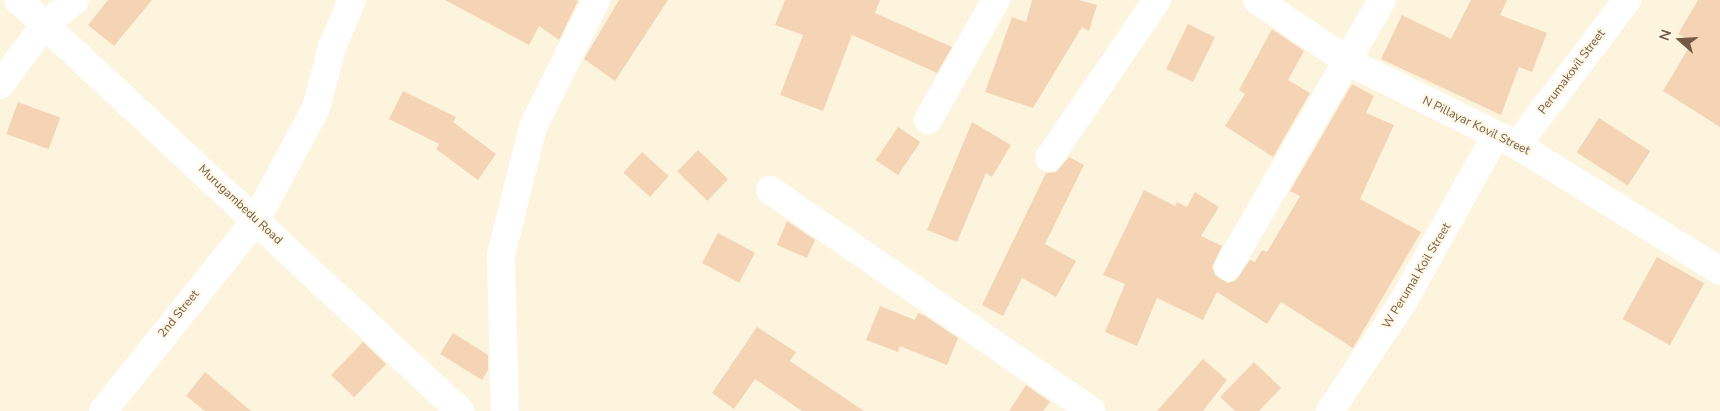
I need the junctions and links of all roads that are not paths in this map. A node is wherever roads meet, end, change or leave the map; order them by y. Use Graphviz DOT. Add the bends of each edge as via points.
graph roads {
  1 [pos="18,0"];
  2 [pos="75,0"];
  3 [pos="352,0"];
  4 [pos="596,0"];
  5 [pos="996,0"];
  6 [pos="1157,0"];
  7 [pos="1257,0"];
  8 [pos="1382,0"];
  9 [pos="1627,0"];
  10 [pos="44,26"];
  11 [pos="1349,62"];
  12 [pos="0,85"];
  13 [pos="928,120"];
  14 [pos="1506,141"];
  15 [pos="1049,158"];
  16 [pos="770,190"];
  17 [pos="256,220"];
  18 [pos="1228,268"];
  19 [pos="1720,271"];
  20 [pos="446,406"];
  21 [pos="104,411"];
  22 [pos="505,411"];
  23 [pos="1090,411"];
  24 [pos="1330,411"];
  1 -- 10 [label="street, Murugambedu Road"];
  2 -- 10 [label="street"];
  3 -- 17 [label="street, 2nd Street" via="332,47 316,108"];
  4 -- 22 [label="street" via="533,127 501,256"];
  5 -- 13 [label="street"];
  6 -- 15 [label="street"];
  7 -- 11 [label="street, N Pillayar Kovil Street"];
  8 -- 11 [label="street"];
  9 -- 14 [label="street, Perumakovil Street"];
  10 -- 12 [label="street"];
  10 -- 17 [label="street, Murugambedu Road"];
  11 -- 14 [label="street, N Pillayar Kovil Street"];
  11 -- 18 [label="street"];
  14 -- 19 [label="street, N Pillayar Kovil Street"];
  14 -- 24 [label="street, W Perumal Koil Street"];
  16 -- 23 [label="street"];
  17 -- 20 [label="street, Murugambedu Road"];
  17 -- 21 [label="street, 2nd Street"];
}
